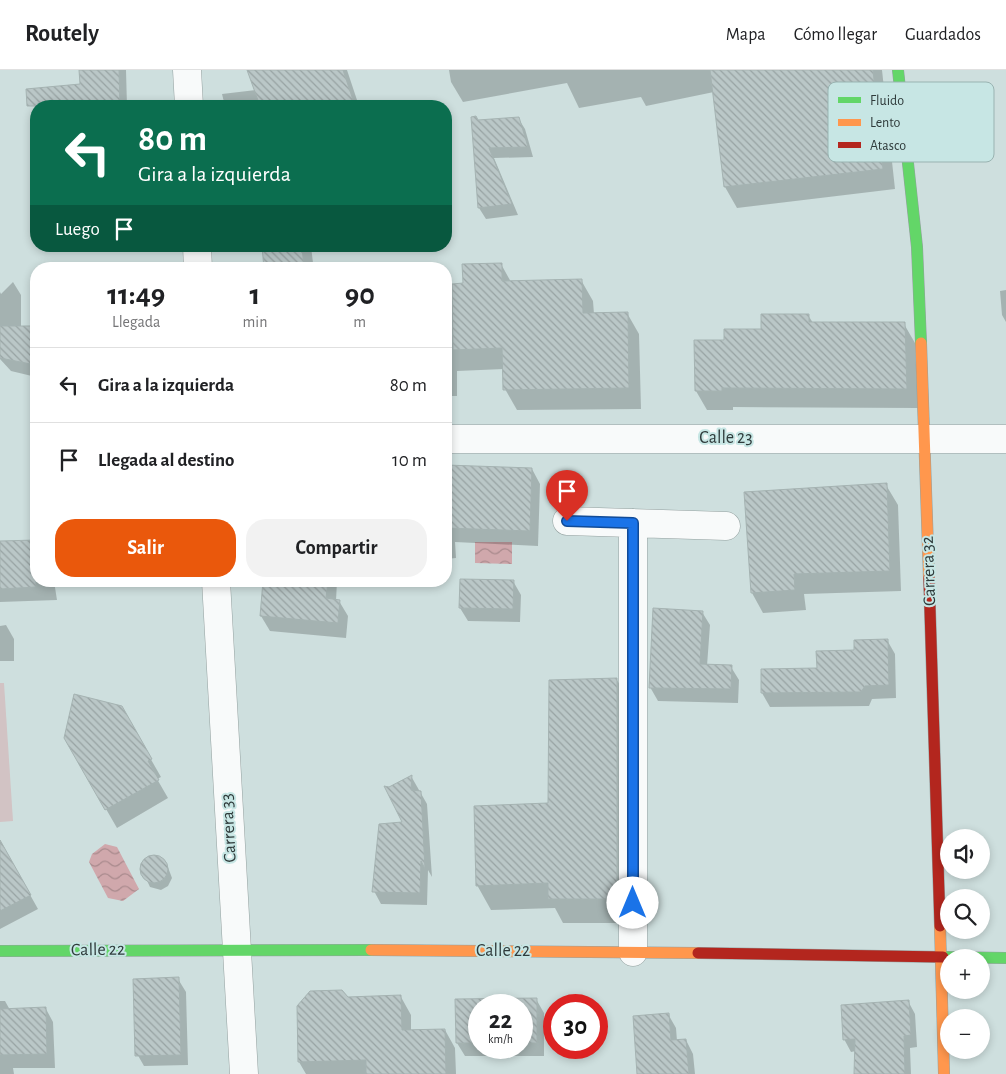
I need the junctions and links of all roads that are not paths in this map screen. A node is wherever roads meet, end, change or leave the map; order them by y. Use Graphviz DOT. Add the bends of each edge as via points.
graph roads {
  1 [pos="187,70"];
  2 [pos="189,100"];
  3 [pos="908,162"];
  4 [pos="925,438"];
  5 [pos="452,439"];
  6 [pos="1006,439"];
  7 [pos="567,521"];
  8 [pos="633,523"];
  9 [pos="726,526"];
  10 [pos="216,587"];
  11 [pos="235,949"];
  12 [pos="941,949"];
  13 [pos="0,951"];
  14 [pos="633,952"];
  15 [pos="940,955"];
  16 [pos="990,957"];
  17 [pos="1006,958"];
  18 [pos="942,999"];
  19 [pos="244,1074"];
  20 [pos="944,1074"];
  1 -- 2 [label="street"];
  3 -- 4 [label="street, Carrera 32" via="917,247"];
  4 -- 5 [label="street, Calle 23"];
  4 -- 6 [label="street, Calle 23"];
  4 -- 12 [label="street, Carrera 32"];
  7 -- 8 [label="street"];
  8 -- 9 [label="street"];
  8 -- 14 [label="street"];
  10 -- 11 [label="street, Carrera 33"];
  11 -- 13 [label="street, Calle 22"];
  11 -- 14 [label="street, Calle 22"];
  11 -- 19 [label="street, Carrera 33"];
  14 -- 15 [label="street, Calle 22"];
  16 -- 17 [label="street, Calle 22"];
  18 -- 20 [label="street, Carrera 32"];
}
